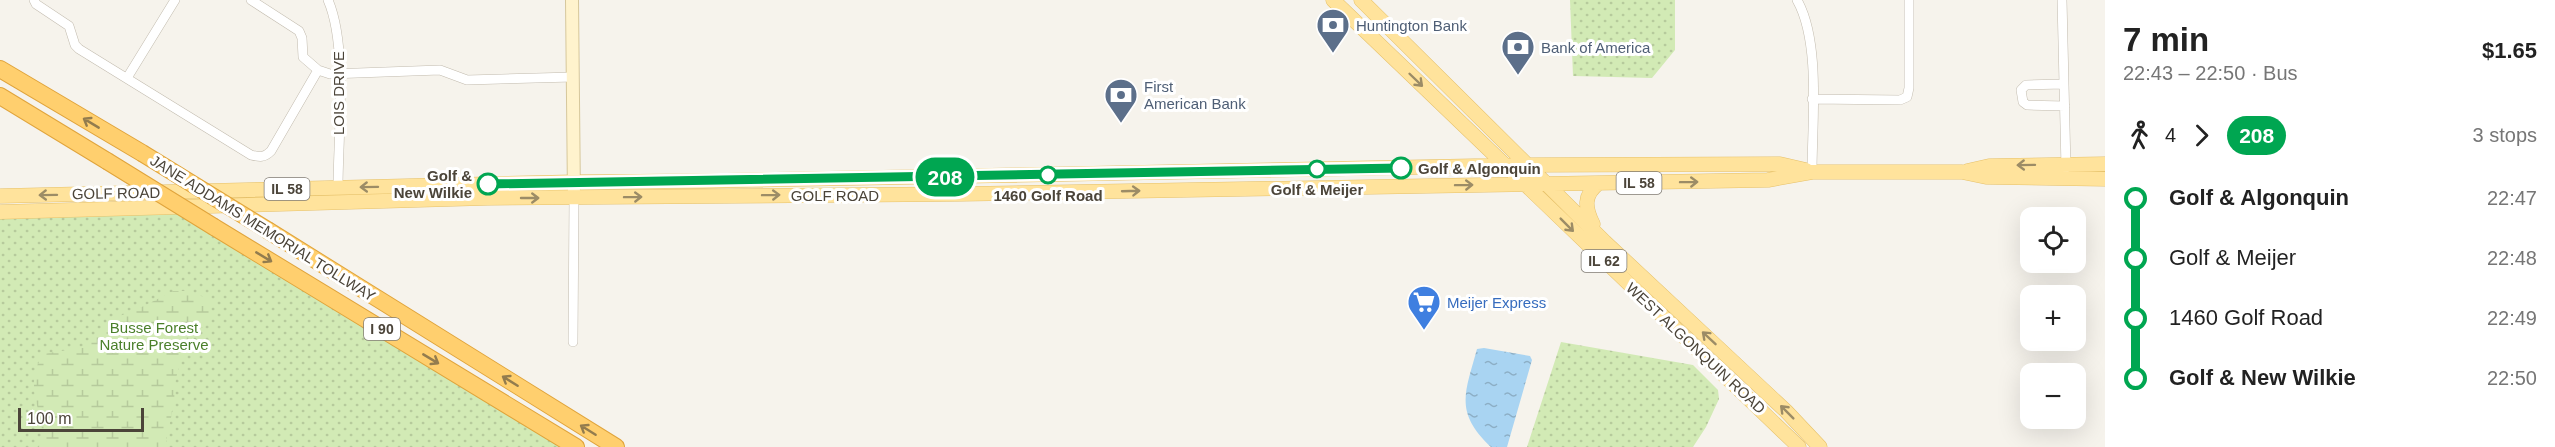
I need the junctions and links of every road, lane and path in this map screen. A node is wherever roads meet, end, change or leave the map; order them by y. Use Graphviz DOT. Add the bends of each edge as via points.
graph roads {
  1 [pos="34,0"];
  2 [pos="175,0"];
  3 [pos="250,0"];
  4 [pos="328,0"];
  5 [pos="572,0"];
  6 [pos="1332,0"];
  7 [pos="1361,0"];
  8 [pos="1797,0"];
  9 [pos="1909,0"];
  10 [pos="2062,0"];
  11 [pos="1,70"];
  12 [pos="318,70"];
  13 [pos="339,74"];
  14 [pos="573,77"];
  15 [pos="127,78"];
  16 [pos="2064,84"];
  17 [pos="0,96"];
  18 [pos="1812,99"];
  19 [pos="2065,106"];
  20 [pos="2105,164"];
  21 [pos="1529,165"];
  22 [pos="1507,166"];
  23 [pos="2066,171"];
  24 [pos="1812,172"];
  25 [pos="2105,179"];
  26 [pos="574,182"];
  27 [pos="1526,183"];
  28 [pos="1546,183"];
  29 [pos="1599,183"];
  30 [pos="338,188"];
  31 [pos="0,196"];
  32 [pos="574,198"];
  33 [pos="0,212"];
  34 [pos="1598,234"];
  35 [pos="573,342"];
  36 [pos="576,447"];
  37 [pos="616,447"];
  38 [pos="1799,447"];
  39 [pos="1820,447"];
  1 -- 15 [label="street" via="69,26 79,49"];
  2 -- 15 [label="street"];
  3 -- 12 [label="street" via="299,31 303,57"];
  4 -- 13 [label="street, LOIS DRIVE" via="338,29"];
  5 -- 14 [label="main road"];
  6 -- 22 [label="main road, WEST ALGONQUIN ROAD / IL 62, one-way"];
  7 -- 21 [label="main road, WEST ALGONQUIN ROAD / IL 62"];
  8 -- 18 [label="street" via="1808,26"];
  9 -- 18 [label="street" via="1907,97"];
  10 -- 16 [label="street"];
  37 -- 11 [label="highway, JANE ADDAMS MEMORIAL TOLLWAY / I 90, one-way, bridge"];
  12 -- 13 [label="street"];
  12 -- 15 [label="street" via="271,151 260,157"];
  13 -- 14 [label="street" via="440,70 467,80"];
  13 -- 30 [label="street, LOIS DRIVE"];
  14 -- 26 [label="main road"];
  16 -- 19 [label="street"];
  16 -- 19 [label="street" via="2026,85 2021,95 2027,105"];
  17 -- 36 [label="highway, JANE ADDAMS MEMORIAL TOLLWAY / I 90, one-way, bridge"];
  18 -- 24 [label="street"];
  19 -- 23 [label="street"];
  20 -- 23 [label="main road, IL 58"];
  21 -- 22 [label="main road, GOLF ROAD / IL 58"];
  21 -- 24 [label="main road, IL 58" via="1780,164"];
  21 -- 28 [label="main road, WEST ALGONQUIN ROAD / IL 62"];
  22 -- 26 [label="main road, GOLF ROAD / IL 58"];
  22 -- 27 [label="main road, WEST ALGONQUIN ROAD / IL 62"];
  23 -- 24 [label="main road, IL 58" via="1989,166 1962,172"];
  23 -- 25 [label="main road, IL 58"];
  29 -- 24 [label="main road, IL 58, one-way" via="1768,180"];
  26 -- 30 [label="main road, GOLF ROAD / IL 58, one-way"];
  26 -- 32 [label="main road"];
  27 -- 28 [label="main road, IL 58"];
  32 -- 27 [label="main road, GOLF ROAD / IL 58, one-way"];
  27 -- 38 [label="main road, WEST ALGONQUIN ROAD / IL 62, one-way"];
  28 -- 29 [label="main road, IL 58"];
  28 -- 34 [label="main road, WEST ALGONQUIN ROAD / IL 62"];
  29 -- 34 [label="main road" via="1586,201 1586,210"];
  30 -- 31 [label="main road, GOLF ROAD / IL 58, one-way"];
  33 -- 32 [label="main road, GOLF ROAD / IL 58, one-way"];
  32 -- 35 [label="street"];
  39 -- 34 [label="main road, WEST ALGONQUIN ROAD / IL 62, one-way"];
}
